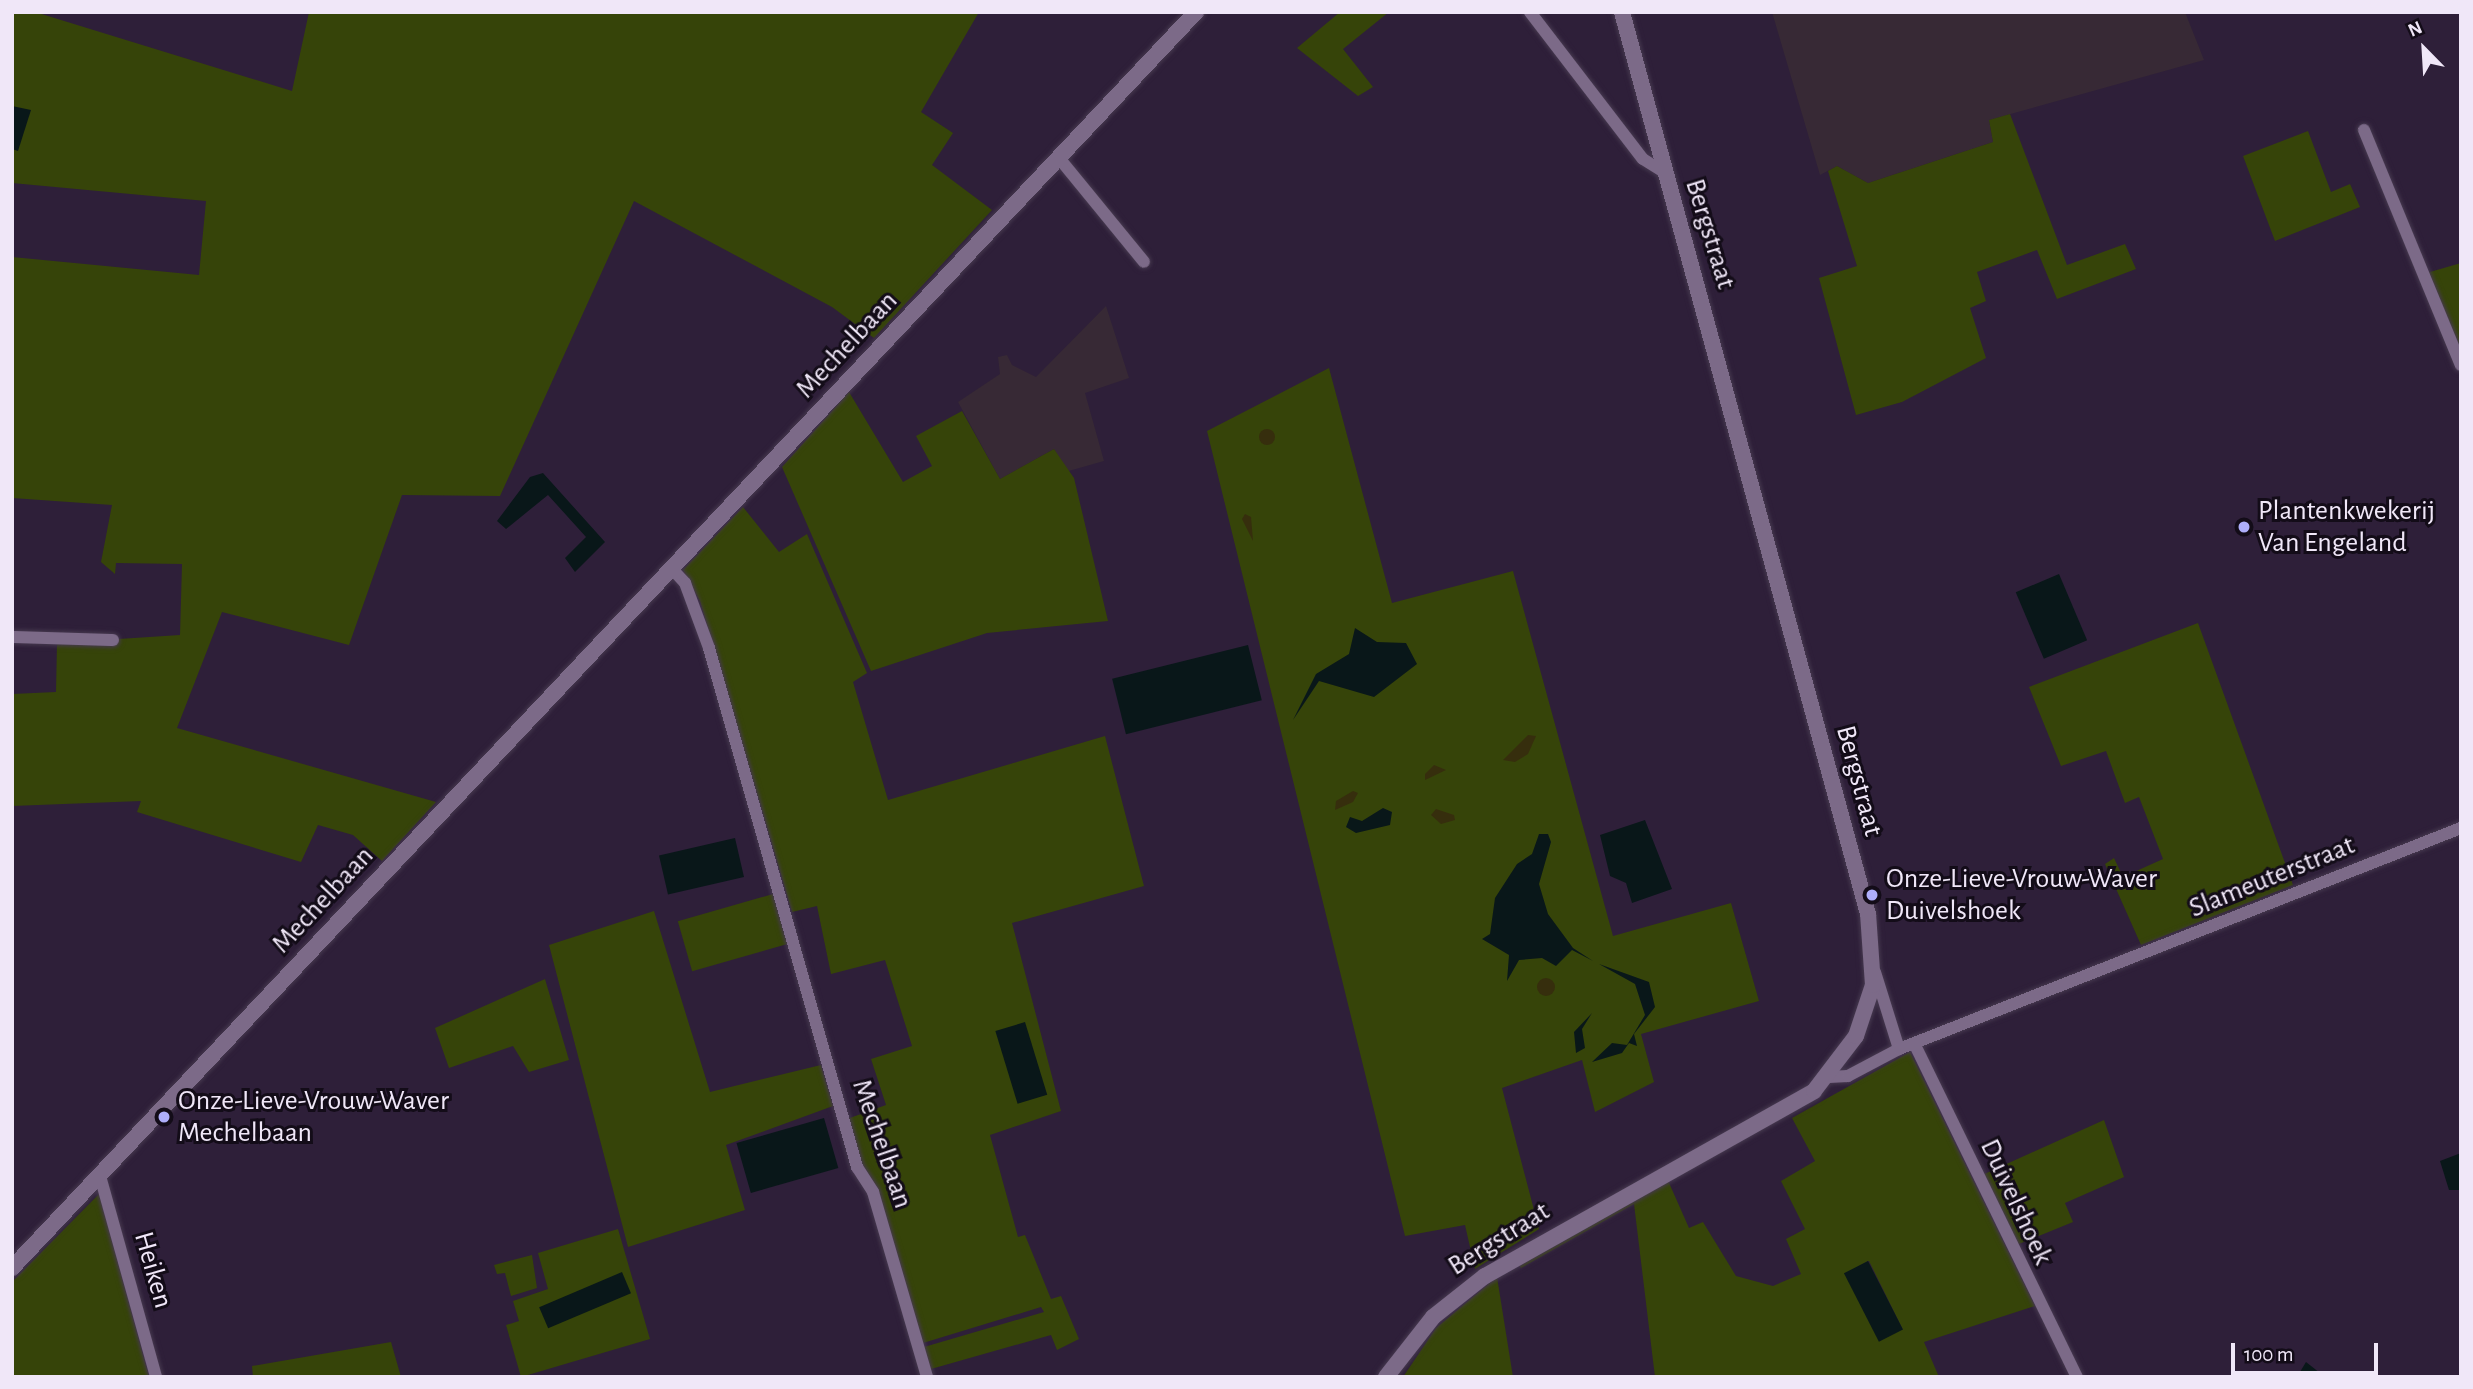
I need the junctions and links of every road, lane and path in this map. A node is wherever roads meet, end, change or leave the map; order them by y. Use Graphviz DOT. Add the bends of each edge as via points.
graph roads {
  1 [pos="1196,12"];
  2 [pos="1530,12"];
  3 [pos="1622,12"];
  4 [pos="2364,130"];
  5 [pos="1059,158"];
  6 [pos="1665,173"];
  7 [pos="1144,262"];
  8 [pos="2461,365"];
  9 [pos="673,569"];
  10 [pos="12,637"];
  11 [pos="113,640"];
  12 [pos="2461,828"];
  13 [pos="1875,972"];
  14 [pos="1915,1045"];
  15 [pos="1899,1049"];
  16 [pos="1829,1077"];
  17 [pos="100,1176"];
  18 [pos="12,1268"];
  19 [pos="156,1377"];
  20 [pos="927,1377"];
  21 [pos="1386,1377"];
  22 [pos="2077,1377"];
  1 -- 5 [label="street, Mechelbaan"];
  2 -- 6 [label="street" via="1643,159"];
  3 -- 6 [label="street, Bergstraat"];
  4 -- 8 [label="street"];
  5 -- 7 [label="street"];
  5 -- 9 [label="street, Mechelbaan"];
  6 -- 13 [label="street, Bergstraat" via="1868,914"];
  9 -- 17 [label="street, Mechelbaan"];
  9 -- 20 [label="street, Mechelbaan" via="685,583 709,648 857,1167 873,1192"];
  10 -- 11 [label="street"];
  12 -- 14 [label="street, Slameuterstraat"];
  13 -- 15 [label="street"];
  13 -- 16 [label="street, Bergstraat" via="1856,1037"];
  14 -- 15 [label="street, Slameuterstraat"];
  14 -- 22 [label="street, Duivelshoek"];
  15 -- 16 [label="street, Slameuterstraat" via="1848,1076"];
  16 -- 21 [label="street, Bergstraat" via="1778,1117 1485,1276 1433,1317"];
  17 -- 18 [label="street, Mechelbaan"];
  17 -- 19 [label="street, Heiken"];
}
